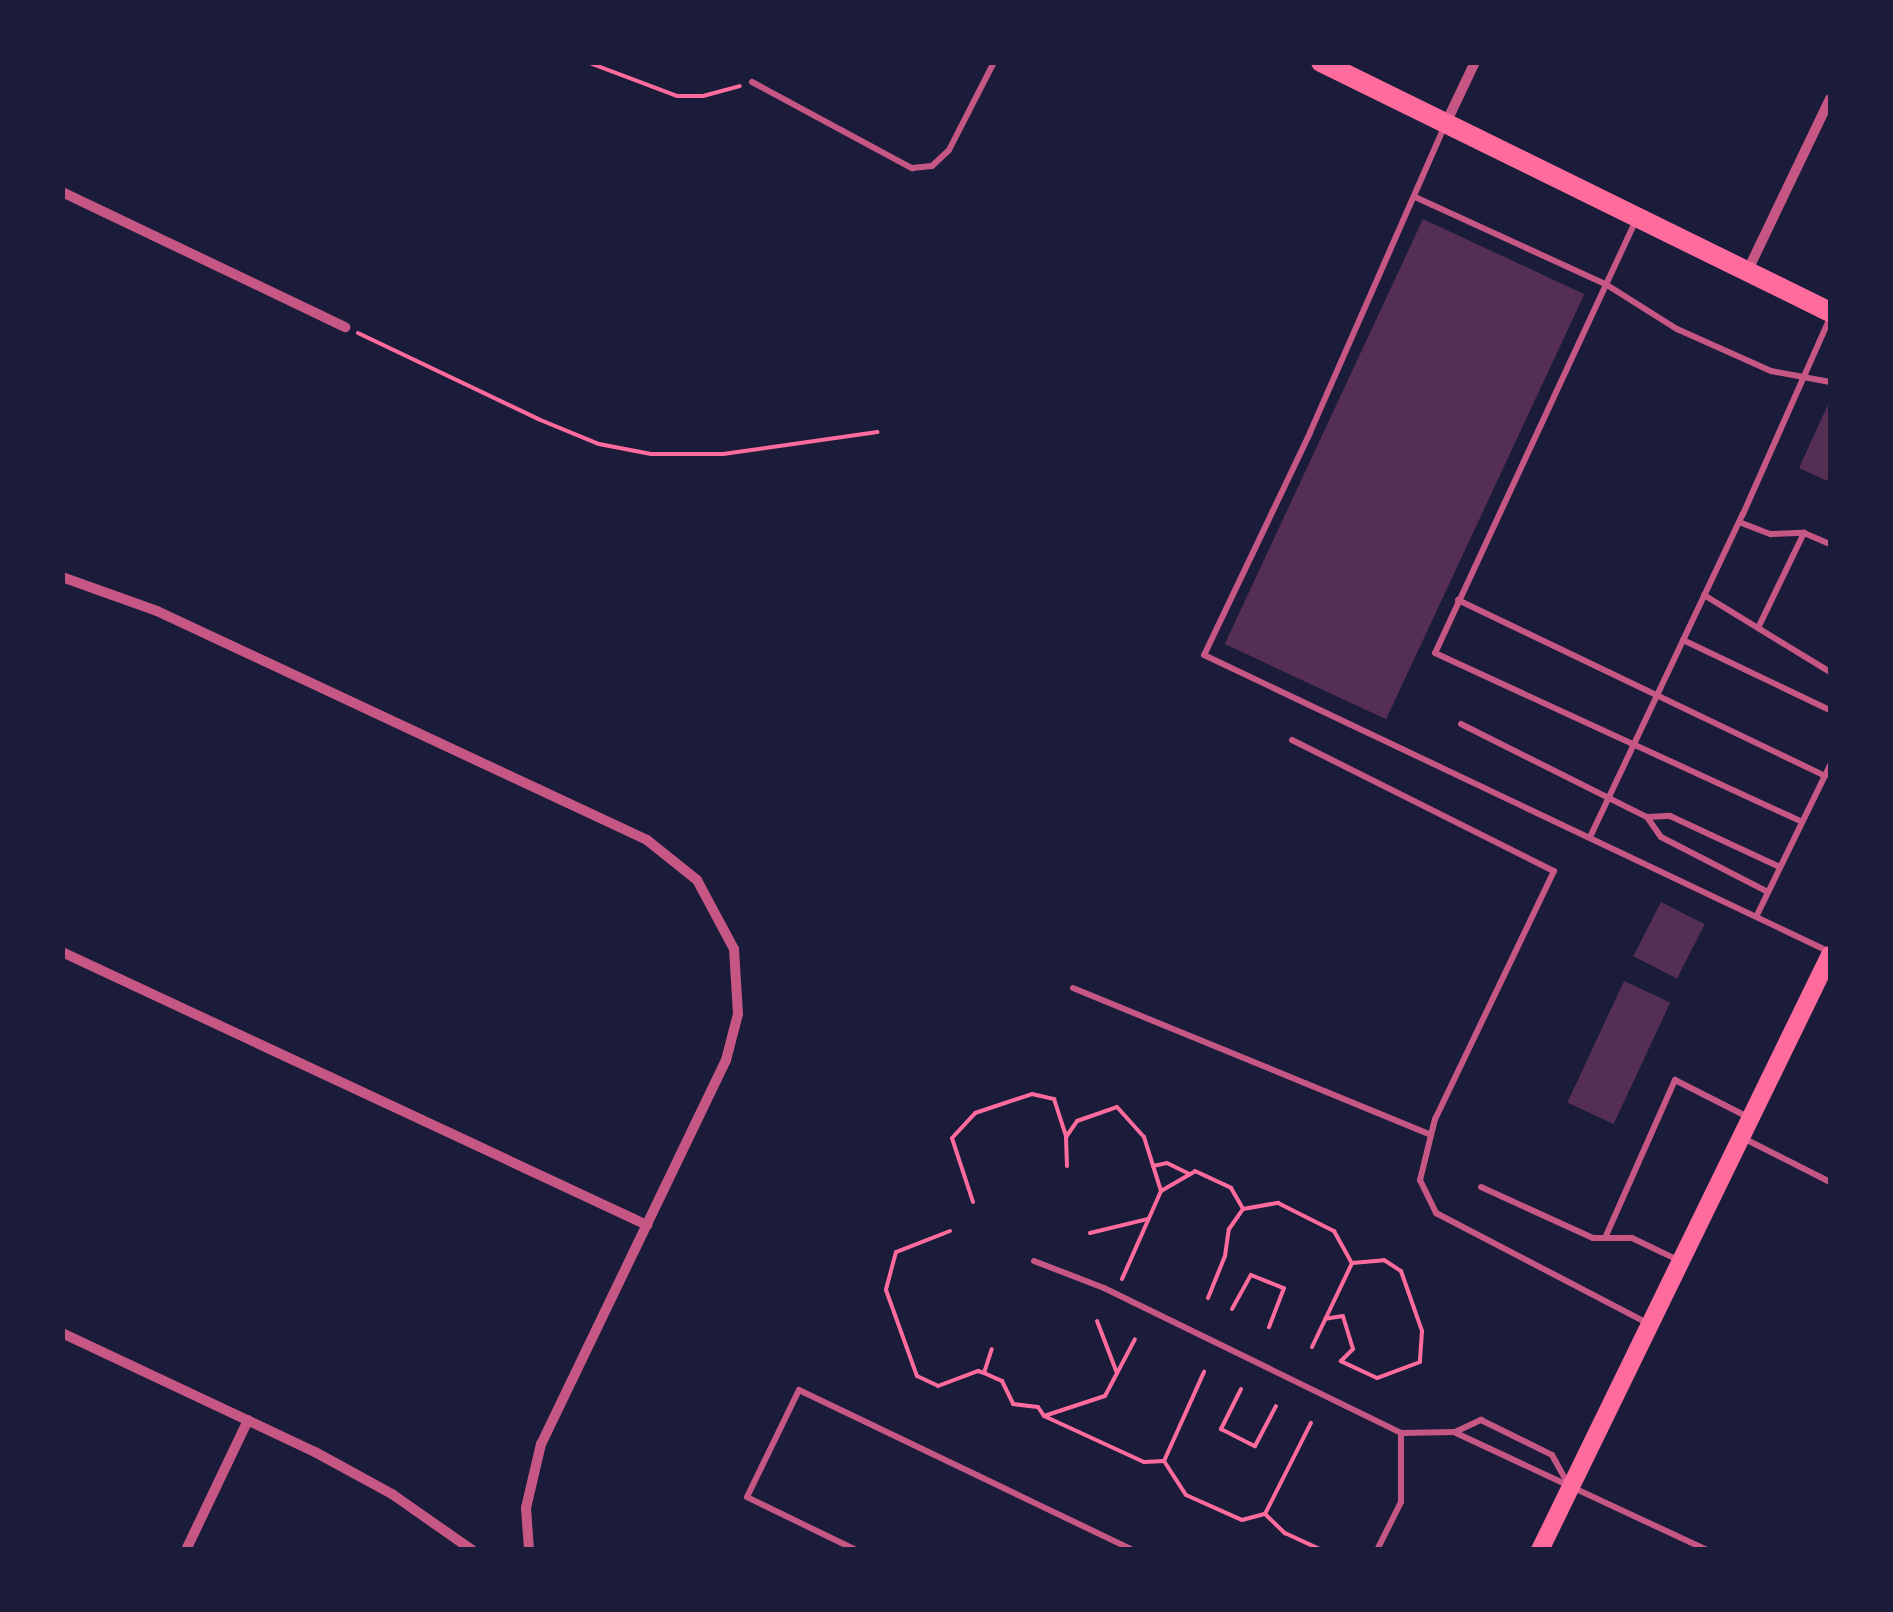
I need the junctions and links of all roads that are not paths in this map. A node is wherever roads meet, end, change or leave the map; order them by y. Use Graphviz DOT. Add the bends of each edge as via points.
graph roads {
  1 [pos="994,62"];
  2 [pos="1321,62"];
  3 [pos="1475,62"];
  4 [pos="752,82"];
  5 [pos="1830,99"];
  6 [pos="1446,124"];
  7 [pos="62,192"];
  8 [pos="1415,197"];
  9 [pos="1637,218"];
  10 [pos="1746,272"];
  11 [pos="1606,285"];
  12 [pos="1830,314"];
  13 [pos="345,327"];
  14 [pos="1805,374"];
  15 [pos="1830,382"];
  16 [pos="1740,522"];
  17 [pos="1804,533"];
  18 [pos="1830,544"];
  19 [pos="62,577"];
  20 [pos="1704,595"];
  21 [pos="1458,600"];
  22 [pos="1758,628"];
  23 [pos="1683,640"];
  24 [pos="1830,672"];
  25 [pos="1658,692"];
  26 [pos="1830,710"];
  27 [pos="1461,724"];
  28 [pos="1292,740"];
  29 [pos="1632,742"];
  30 [pos="1830,765"];
  31 [pos="1825,776"];
  32 [pos="1606,798"];
  33 [pos="1647,817"];
  34 [pos="1802,822"];
  35 [pos="1591,836"];
  36 [pos="1780,867"];
  37 [pos="1768,892"];
  38 [pos="1757,915"];
  39 [pos="62,952"];
  40 [pos="1830,955"];
  41 [pos="1073,988"];
  42 [pos="1751,1118"];
  43 [pos="1431,1135"];
  44 [pos="1742,1138"];
  45 [pos="1830,1182"];
  46 [pos="1482,1188"];
  47 [pos="647,1224"];
  48 [pos="1605,1238"];
  49 [pos="1034,1261"];
  50 [pos="1681,1262"];
  51 [pos="1650,1324"];
  52 [pos="62,1332"];
  53 [pos="248,1420"];
  54 [pos="1455,1432"];
  55 [pos="1401,1433"];
  56 [pos="1570,1488"];
  57 [pos="186,1550"];
  58 [pos="472,1550"];
  59 [pos="529,1550"];
  60 [pos="856,1550"];
  61 [pos="1133,1550"];
  62 [pos="1377,1550"];
  63 [pos="1540,1550"];
  64 [pos="1707,1550"];
  1 -- 4 [label="lane" via="949,150 932,166 912,168"];
  2 -- 6 [label="main road"];
  3 -- 6 [label="street"];
  5 -- 10 [label="street"];
  6 -- 8 [label="lane"];
  6 -- 9 [label="main road"];
  7 -- 13 [label="street"];
  8 -- 11 [label="lane"];
  8 -- 35 [label="lane" via="1204,655"];
  9 -- 10 [label="main road"];
  9 -- 11 [label="lane"];
  10 -- 12 [label="main road"];
  11 -- 14 [label="lane" via="1693,336 1771,371"];
  11 -- 21 [label="lane"];
  12 -- 14 [label="lane"];
  14 -- 15 [label="lane"];
  14 -- 16 [label="lane"];
  16 -- 17 [label="lane" via="1772,534"];
  16 -- 20 [label="lane"];
  17 -- 18 [label="lane"];
  17 -- 22 [label="lane"];
  19 -- 47 [label="street" via="157,611 647,840 697,880 734,949 734,1037"];
  20 -- 22 [label="lane"];
  20 -- 23 [label="lane"];
  21 -- 25 [label="lane"];
  21 -- 29 [label="lane" via="1435,653"];
  22 -- 24 [label="lane"];
  23 -- 25 [label="lane"];
  23 -- 26 [label="lane"];
  25 -- 29 [label="lane"];
  25 -- 31 [label="lane"];
  27 -- 32 [label="lane"];
  28 -- 43 [label="lane" via="1554,871"];
  29 -- 32 [label="lane"];
  29 -- 34 [label="lane"];
  30 -- 31 [label="lane"];
  31 -- 34 [label="lane"];
  32 -- 33 [label="lane"];
  32 -- 35 [label="lane"];
  33 -- 36 [label="lane" via="1670,816"];
  33 -- 37 [label="lane" via="1661,838"];
  34 -- 36 [label="lane"];
  35 -- 38 [label="lane"];
  36 -- 37 [label="lane"];
  37 -- 38 [label="lane"];
  38 -- 40 [label="lane"];
  39 -- 47 [label="street"];
  40 -- 42 [label="main road"];
  41 -- 43 [label="lane"];
  42 -- 44 [label="main road"];
  42 -- 48 [label="lane" via="1675,1080"];
  43 -- 51 [label="lane" via="1420,1180 1436,1214"];
  44 -- 45 [label="lane"];
  44 -- 50 [label="main road"];
  46 -- 48 [label="lane"];
  47 -- 59 [label="street" via="540,1444 526,1508"];
  48 -- 50 [label="lane" via="1632,1238"];
  49 -- 55 [label="lane" via="1104,1288"];
  50 -- 51 [label="main road"];
  51 -- 56 [label="main road"];
  52 -- 53 [label="street"];
  53 -- 57 [label="street"];
  53 -- 58 [label="street" via="392,1494"];
  54 -- 55 [label="lane"];
  54 -- 56 [label="lane"];
  54 -- 56 [label="lane" via="1481,1420 1552,1455"];
  55 -- 62 [label="lane" via="1401,1502"];
  56 -- 63 [label="main road"];
  56 -- 64 [label="lane"];
  60 -- 61 [label="lane" via="748,1497 798,1390"];
}
